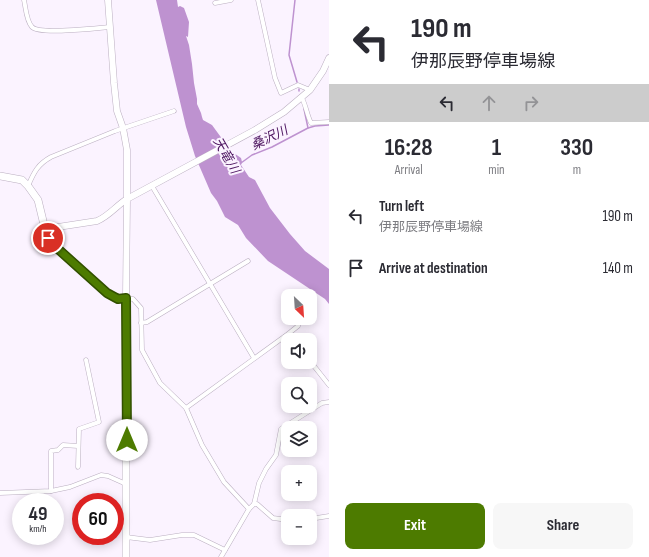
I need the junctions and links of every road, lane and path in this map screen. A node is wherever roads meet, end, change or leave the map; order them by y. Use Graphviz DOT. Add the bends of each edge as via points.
graph roads {
  1 [pos="24,0"];
  2 [pos="108,0"];
  3 [pos="231,0"];
  4 [pos="258,0"];
  5 [pos="215,3"];
  6 [pos="110,27"];
  7 [pos="329,58"];
  8 [pos="310,90"];
  9 [pos="302,98"];
  10 [pos="174,111"];
  11 [pos="329,122"];
  12 [pos="123,128"];
  13 [pos="0,176"];
  14 [pos="28,186"];
  15 [pos="152,186"];
  16 [pos="127,199"];
  17 [pos="45,229"];
  18 [pos="248,262"];
  19 [pos="210,284"];
  20 [pos="126,298"];
  21 [pos="141,323"];
  22 [pos="298,325"];
  23 [pos="289,333"];
  24 [pos="281,339"];
  25 [pos="254,358"];
  26 [pos="86,360"];
  27 [pos="316,369"];
  28 [pos="329,385"];
  29 [pos="329,402"];
  30 [pos="186,408"];
  31 [pos="78,446"];
  32 [pos="78,467"];
  33 [pos="127,484"];
  34 [pos="51,491"];
  35 [pos="0,493"];
  36 [pos="254,504"];
  37 [pos="249,509"];
  38 [pos="329,516"];
  39 [pos="317,518"];
  40 [pos="281,519"];
  41 [pos="126,537"];
  42 [pos="224,550"];
  43 [pos="126,557"];
  44 [pos="222,557"];
  1 -- 6 [label="street" via="27,15 36,30"];
  2 -- 6 [label="main road"];
  3 -- 5 [label="street"];
  4 -- 8 [label="street" via="275,78 281,93 298,85"];
  6 -- 12 [label="main road" via="117,111"];
  7 -- 8 [label="main road"];
  8 -- 9 [label="main road"];
  9 -- 11 [label="street" via="311,123"];
  9 -- 15 [label="main road" via="277,116"];
  10 -- 12 [label="street"];
  12 -- 14 [label="street" via="42,162"];
  12 -- 16 [label="main road" via="127,150"];
  13 -- 14 [label="main road" via="22,180"];
  14 -- 17 [label="main road" via="38,200"];
  15 -- 16 [label="main road"];
  15 -- 19 [label="street"];
  16 -- 17 [label="main road" via="97,221"];
  16 -- 20 [label="main road"];
  17 -- 20 [label="main road" via="48,238 58,249 107,293 118,299"];
  18 -- 19 [label="street"];
  19 -- 21 [label="street"];
  19 -- 25 [label="street"];
  20 -- 21 [label="street" via="133,299 141,308"];
  20 -- 33 [label="main road"];
  21 -- 30 [label="street" via="142,350 160,383"];
  22 -- 23 [label="street"];
  24 -- 25 [label="street"];
  25 -- 30 [label="street"];
  26 -- 31 [label="street" via="99,422 79,429"];
  27 -- 28 [label="street"];
  29 -- 36 [label="street" via="322,403 280,429 276,455 259,483"];
  30 -- 37 [label="street" via="202,445 224,482"];
  31 -- 32 [label="street"];
  31 -- 34 [label="street" via="63,445 58,450 51,451"];
  33 -- 34 [label="street" via="102,475"];
  33 -- 41 [label="main road"];
  34 -- 35 [label="street"];
  36 -- 37 [label="street"];
  36 -- 40 [label="street" via="273,518"];
  37 -- 42 [label="street"];
  38 -- 39 [label="street"];
  41 -- 42 [label="street" via="150,540 194,535"];
  41 -- 43 [label="main road"];
  42 -- 44 [label="street"];
}
